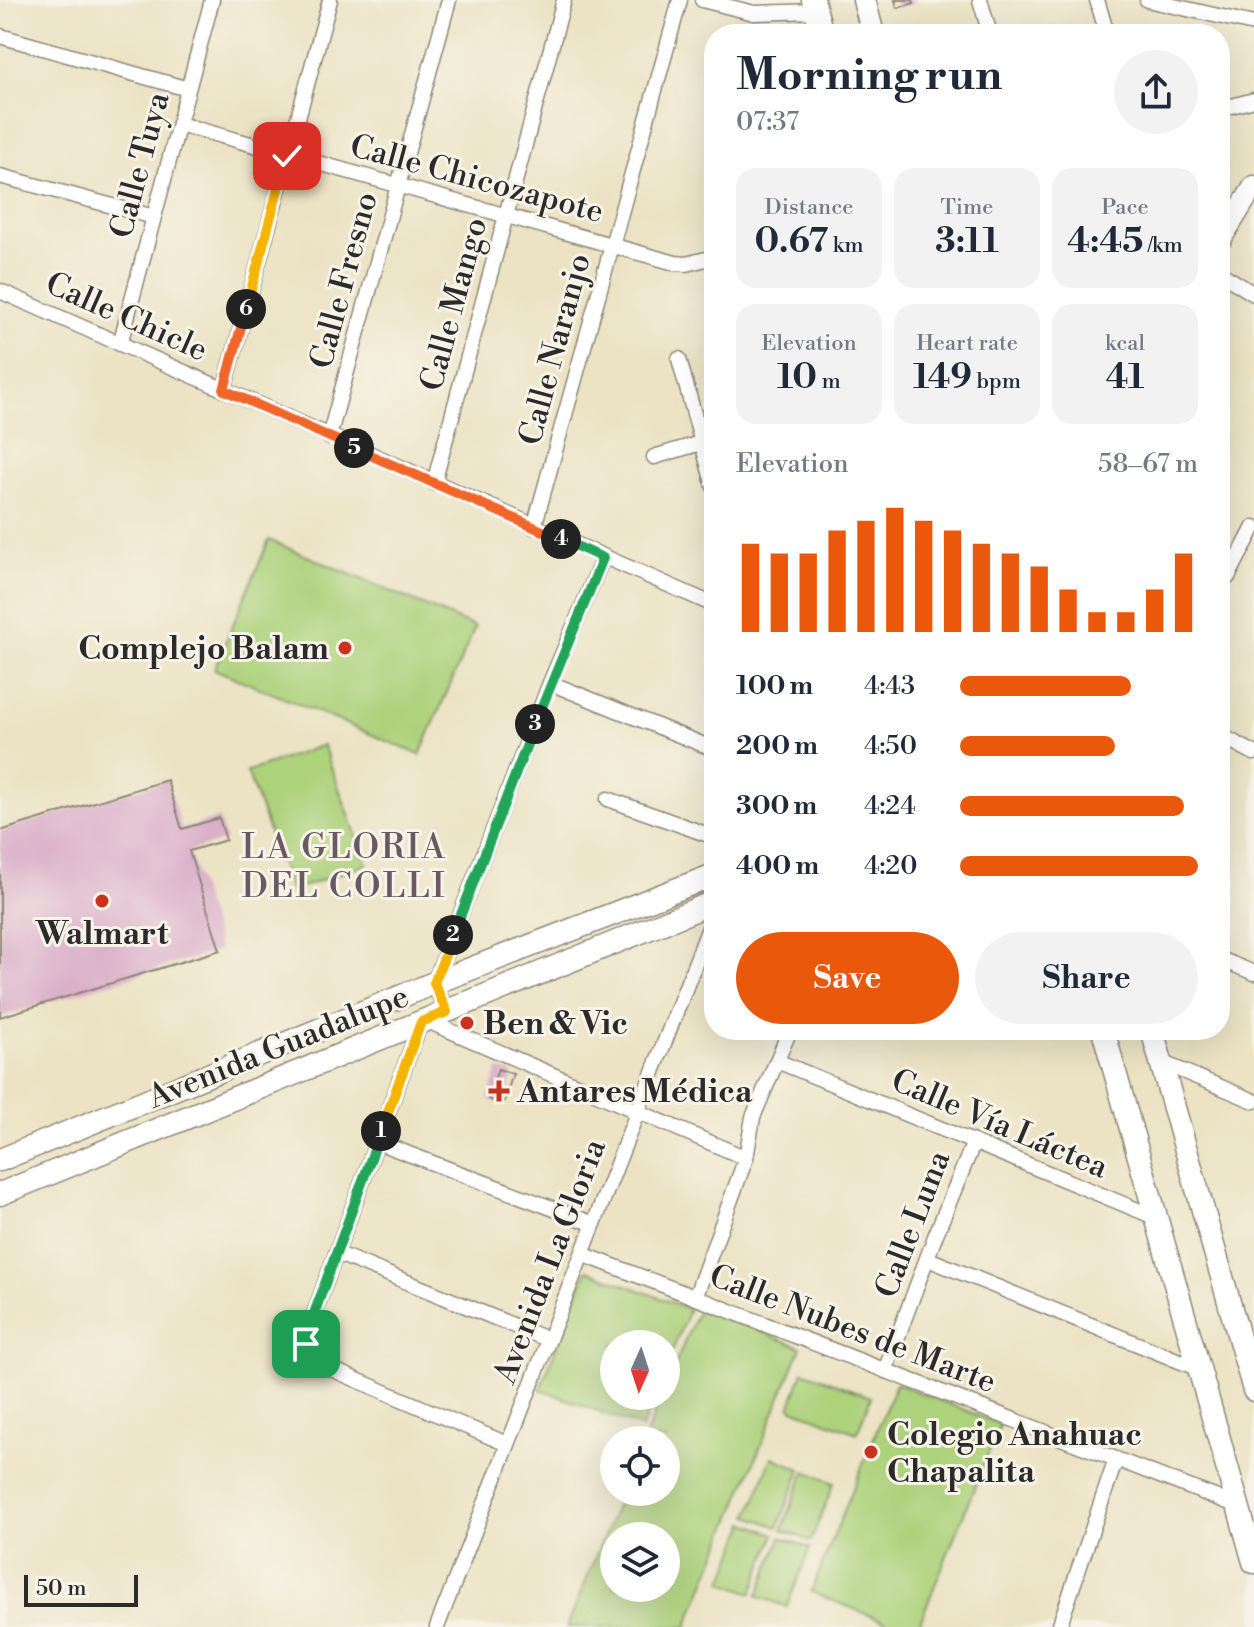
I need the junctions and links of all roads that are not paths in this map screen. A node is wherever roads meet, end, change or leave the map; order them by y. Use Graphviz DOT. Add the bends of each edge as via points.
graph roads {
  1 [pos="212,0"];
  2 [pos="330,0"];
  3 [pos="449,0"];
  4 [pos="564,0"];
  5 [pos="680,0"];
  6 [pos="702,0"];
  7 [pos="864,0"];
  8 [pos="980,0"];
  9 [pos="1097,0"];
  10 [pos="1147,0"];
  11 [pos="814,6"];
  12 [pos="870,24"];
  13 [pos="987,24"];
  14 [pos="1104,24"];
  15 [pos="1254,24"];
  16 [pos="0,36"];
  17 [pos="188,89"];
  18 [pos="1254,100"];
  19 [pos="1230,106"];
  20 [pos="179,124"];
  21 [pos="287,156"];
  22 [pos="0,176"];
  23 [pos="398,186"];
  24 [pos="1254,186"];
  25 [pos="506,215"];
  26 [pos="154,217"];
  27 [pos="1230,225"];
  28 [pos="612,244"];
  29 [pos="704,260"];
  30 [pos="1230,279"];
  31 [pos="0,291"];
  32 [pos="1254,294"];
  33 [pos="120,344"];
  34 [pos="679,359"];
  35 [pos="224,390"];
  36 [pos="704,430"];
  37 [pos="329,437"];
  38 [pos="704,442"];
  39 [pos="654,457"];
  40 [pos="434,483"];
  41 [pos="534,527"];
  42 [pos="1254,527"];
  43 [pos="603,558"];
  44 [pos="1230,573"];
  45 [pos="704,601"];
  46 [pos="550,683"];
  47 [pos="1230,740"];
  48 [pos="704,745"];
  49 [pos="1254,753"];
  50 [pos="608,799"];
  51 [pos="704,833"];
  52 [pos="704,879"];
  53 [pos="704,906"];
  54 [pos="704,941"];
  55 [pos="1230,963"];
  56 [pos="1254,973"];
  57 [pos="434,983"];
  58 [pos="447,1012"];
  59 [pos="423,1021"];
  60 [pos="786,1040"];
  61 [pos="1106,1040"];
  62 [pos="1155,1040"];
  63 [pos="777,1061"];
  64 [pos="1161,1062"];
  65 [pos="1254,1101"];
  66 [pos="638,1111"];
  67 [pos="377,1142"];
  68 [pos="974,1142"];
  69 [pos="746,1158"];
  70 [pos="0,1160"];
  71 [pos="0,1194"];
  72 [pos="1157,1218"];
  73 [pos="594,1224"];
  74 [pos="336,1253"];
  75 [pos="582,1254"];
  76 [pos="928,1259"];
  77 [pos="695,1298"];
  78 [pos="549,1340"];
  79 [pos="1199,1369"];
  80 [pos="885,1371"];
  81 [pos="1254,1390"];
  82 [pos="507,1444"];
  83 [pos="1116,1459"];
  84 [pos="1238,1506"];
  85 [pos="1254,1562"];
  86 [pos="437,1627"];
  87 [pos="1059,1627"];
  1 -- 17 [label="street, Calle Tuya"];
  2 -- 21 [label="street"];
  3 -- 23 [label="street, Calle Fresno"];
  4 -- 25 [label="street, Calle Mango"];
  5 -- 28 [label="street, Calle Naranjo"];
  6 -- 11 [label="street" via="754,13"];
  7 -- 12 [label="main road"];
  8 -- 13 [label="street"];
  9 -- 14 [label="street"];
  10 -- 15 [label="street"];
  16 -- 17 [label="street"];
  17 -- 20 [label="street, Calle Tuya"];
  18 -- 19 [label="street"];
  20 -- 21 [label="street, Calle Chicozapote"];
  20 -- 26 [label="street, Calle Tuya"];
  21 -- 23 [label="street, Calle Chicozapote"];
  21 -- 35 [label="street"];
  22 -- 26 [label="street"];
  23 -- 25 [label="street, Calle Chicozapote"];
  23 -- 37 [label="street, Calle Fresno"];
  24 -- 27 [label="main road"];
  25 -- 28 [label="street, Calle Chicozapote"];
  25 -- 40 [label="street, Calle Mango"];
  26 -- 33 [label="street, Calle Tuya"];
  28 -- 29 [label="street, Calle Chicozapote" via="686,264"];
  28 -- 41 [label="street, Calle Naranjo"];
  30 -- 32 [label="street"];
  31 -- 33 [label="street, Calle Chicle"];
  33 -- 35 [label="street, Calle Chicle"];
  34 -- 36 [label="street"];
  35 -- 37 [label="street, Calle Chicle"];
  37 -- 40 [label="street, Calle Chicle"];
  38 -- 39 [label="street"];
  40 -- 41 [label="street, Calle Chicle"];
  41 -- 43 [label="street, Calle Chicle"];
  42 -- 44 [label="street"];
  43 -- 45 [label="street, Calle Chicle"];
  43 -- 46 [label="street"];
  46 -- 48 [label="street"];
  46 -- 57 [label="street"];
  47 -- 49 [label="street"];
  50 -- 51 [label="street"];
  52 -- 57 [label="main road, Avenida Guadalupe"];
  53 -- 58 [label="main road, Avenida Guadalupe"];
  54 -- 66 [label="street, Avenida La Gloria"];
  55 -- 56 [label="street"];
  57 -- 58 [label="street"];
  57 -- 70 [label="main road, Avenida Guadalupe"];
  58 -- 59 [label="main road, Avenida Guadalupe"];
  59 -- 66 [label="street"];
  59 -- 67 [label="street"];
  59 -- 71 [label="main road, Avenida Guadalupe"];
  60 -- 63 [label="street"];
  61 -- 72 [label="main road"];
  62 -- 64 [label="main road"];
  63 -- 68 [label="street, Calle Vía Láctea"];
  63 -- 69 [label="street" via="753,1117"];
  64 -- 65 [label="street"];
  64 -- 81 [label="main road"];
  66 -- 69 [label="street"];
  66 -- 73 [label="street, Avenida La Gloria"];
  67 -- 73 [label="street"];
  67 -- 74 [label="street"];
  68 -- 72 [label="street, Calle Vía Láctea"];
  68 -- 76 [label="street, Calle Luna"];
  69 -- 77 [label="street"];
  72 -- 79 [label="main road"];
  73 -- 75 [label="street, Avenida La Gloria"];
  74 -- 78 [label="street"];
  74 -- 82 [label="street" via="307,1333 308,1352 317,1363"];
  75 -- 77 [label="street, Calle Nubes de Marte"];
  75 -- 78 [label="street, Avenida La Gloria"];
  76 -- 79 [label="street"];
  76 -- 80 [label="street, Calle Luna"];
  77 -- 80 [label="street, Calle Nubes de Marte"];
  78 -- 82 [label="street, Avenida La Gloria"];
  79 -- 84 [label="main road"];
  80 -- 83 [label="street, Calle Nubes de Marte"];
  82 -- 86 [label="street, Avenida La Gloria"];
  83 -- 84 [label="street, Calle Nubes de Marte"];
  83 -- 87 [label="street"];
  84 -- 85 [label="main road"];
}
